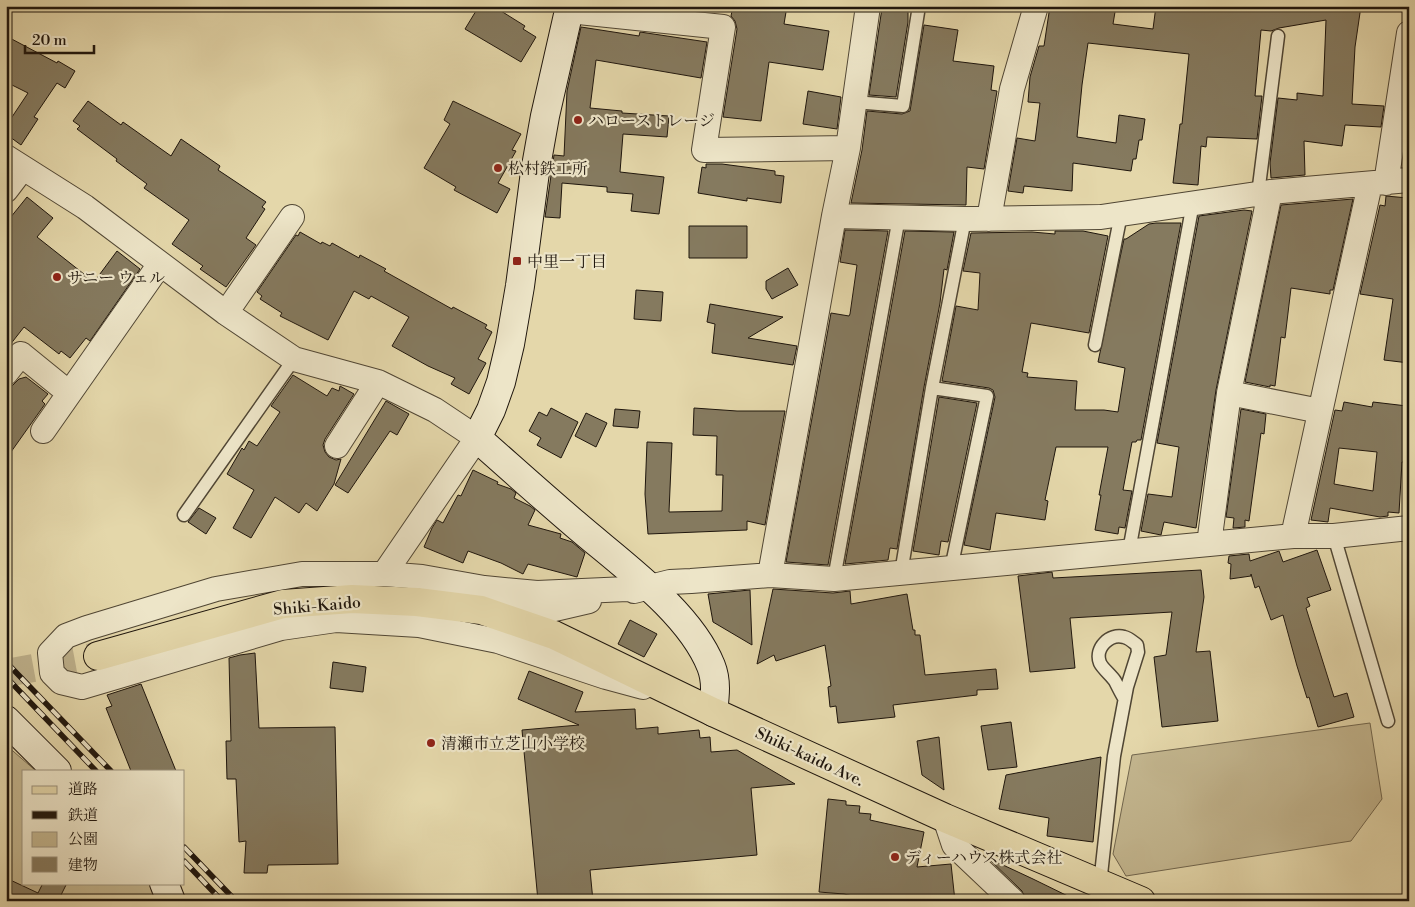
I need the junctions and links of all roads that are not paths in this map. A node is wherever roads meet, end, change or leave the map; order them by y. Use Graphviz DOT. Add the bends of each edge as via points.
graph roads {
  1 [pos="868,6"];
  2 [pos="919,6"];
  3 [pos="1036,6"];
  4 [pos="570,8"];
  5 [pos="1409,34"];
  6 [pos="1278,36"];
  7 [pos="854,102"];
  8 [pos="848,148"];
  9 [pos="14,163"];
  10 [pos="1388,183"];
  11 [pos="6,190"];
  12 [pos="1264,193"];
  13 [pos="1193,203"];
  14 [pos="1120,214"];
  15 [pos="834,216"];
  16 [pos="292,217"];
  17 [pos="899,217"];
  18 [pos="964,219"];
  19 [pos="990,219"];
  20 [pos="160,264"];
  21 [pos="226,313"];
  22 [pos="1095,344"];
  23 [pos="294,359"];
  24 [pos="6,372"];
  25 [pos="378,382"];
  26 [pos="932,388"];
  27 [pos="70,393"];
  28 [pos="1229,393"];
  29 [pos="1320,411"];
  30 [pos="43,431"];
  31 [pos="477,438"];
  32 [pos="337,446"];
  33 [pos="184,515"];
  34 [pos="1408,525"];
  35 [pos="1293,536"];
  36 [pos="1334,536"];
  37 [pos="1209,544"];
  38 [pos="1130,551"];
  39 [pos="951,569"];
  40 [pos="900,573"];
  41 [pos="384,574"];
  42 [pos="770,575"];
  43 [pos="834,579"];
  44 [pos="650,588"];
  45 [pos="481,610"];
  46 [pos="98,656"];
  47 [pos="1124,698"];
  48 [pos="686,699"];
  49 [pos="713,712"];
  50 [pos="6,720"];
  51 [pos="1388,721"];
  52 [pos="56,770"];
  53 [pos="945,818"];
  54 [pos="164,884"];
  55 [pos="1100,884"];
  56 [pos="171,901"];
  57 [pos="1013,901"];
  58 [pos="1140,901"];
  1 -- 7 [label="street"];
  2 -- 7 [label="lane" via="902,106"];
  3 -- 19 [label="street" via="1012,89"];
  4 -- 8 [label="street" via="723,27 704,150"];
  4 -- 31 [label="street" via="545,116 510,344 501,382"];
  5 -- 10 [label="street"];
  6 -- 12 [label="lane"];
  7 -- 8 [label="street"];
  8 -- 15 [label="street"];
  9 -- 11 [label="street"];
  9 -- 20 [label="street" via="86,207"];
  10 -- 12 [label="street"];
  10 -- 29 [label="street"];
  12 -- 13 [label="street"];
  12 -- 28 [label="street"];
  13 -- 14 [label="street"];
  13 -- 38 [label="lane"];
  14 -- 19 [label="street"];
  14 -- 22 [label="lane"];
  15 -- 17 [label="street"];
  15 -- 42 [label="street"];
  16 -- 21 [label="street"];
  17 -- 18 [label="street"];
  17 -- 43 [label="lane"];
  18 -- 19 [label="street"];
  18 -- 26 [label="lane"];
  20 -- 21 [label="street"];
  20 -- 27 [label="street"];
  21 -- 23 [label="street"];
  23 -- 25 [label="street"];
  23 -- 33 [label="lane"];
  24 -- 27 [label="street" via="21,354"];
  25 -- 31 [label="street" via="435,410"];
  25 -- 32 [label="street"];
  26 -- 39 [label="lane" via="987,396"];
  26 -- 40 [label="lane"];
  27 -- 30 [label="street"];
  28 -- 29 [label="street"];
  28 -- 37 [label="street"];
  29 -- 35 [label="street"];
  31 -- 41 [label="street"];
  31 -- 44 [label="street"];
  34 -- 36 [label="street"];
  35 -- 36 [label="street"];
  35 -- 37 [label="street"];
  36 -- 51 [label="lane"];
  37 -- 38 [label="street"];
  38 -- 39 [label="street"];
  39 -- 40 [label="street"];
  40 -- 43 [label="street"];
  41 -- 44 [label="street" via="537,593"];
  41 -- 48 [label="street" via="302,574 216,588 66,636 50,653 52,673 61,682 82,687 281,628 336,620 419,625 498,641 606,677"];
  42 -- 43 [label="street"];
  42 -- 44 [label="street" via="670,582"];
  44 -- 45 [label="street" via="546,611"];
  44 -- 49 [label="street" via="692,631 712,667 716,690"];
  45 -- 46 [label="main road, Shiki-Kaido" via="418,602 352,599 283,604"];
  45 -- 48 [label="main road, Shiki-kaido Ave." via="554,634"];
  47 -- 47 [label="lane" via="1138,652 1137,645 1123,636 1112,637 1100,650 1100,662"];
  47 -- 55 [label="lane"];
  48 -- 49 [label="main road, Shiki-kaido Ave."];
  49 -- 53 [label="main road, Shiki-kaido Ave."];
  50 -- 52 [label="street"];
  53 -- 55 [label="main road, Shiki-kaido Ave."];
  53 -- 57 [label="street" via="954,845"];
  54 -- 56 [label="street"];
  55 -- 58 [label="main road, Shiki-kaido Ave."];
}
